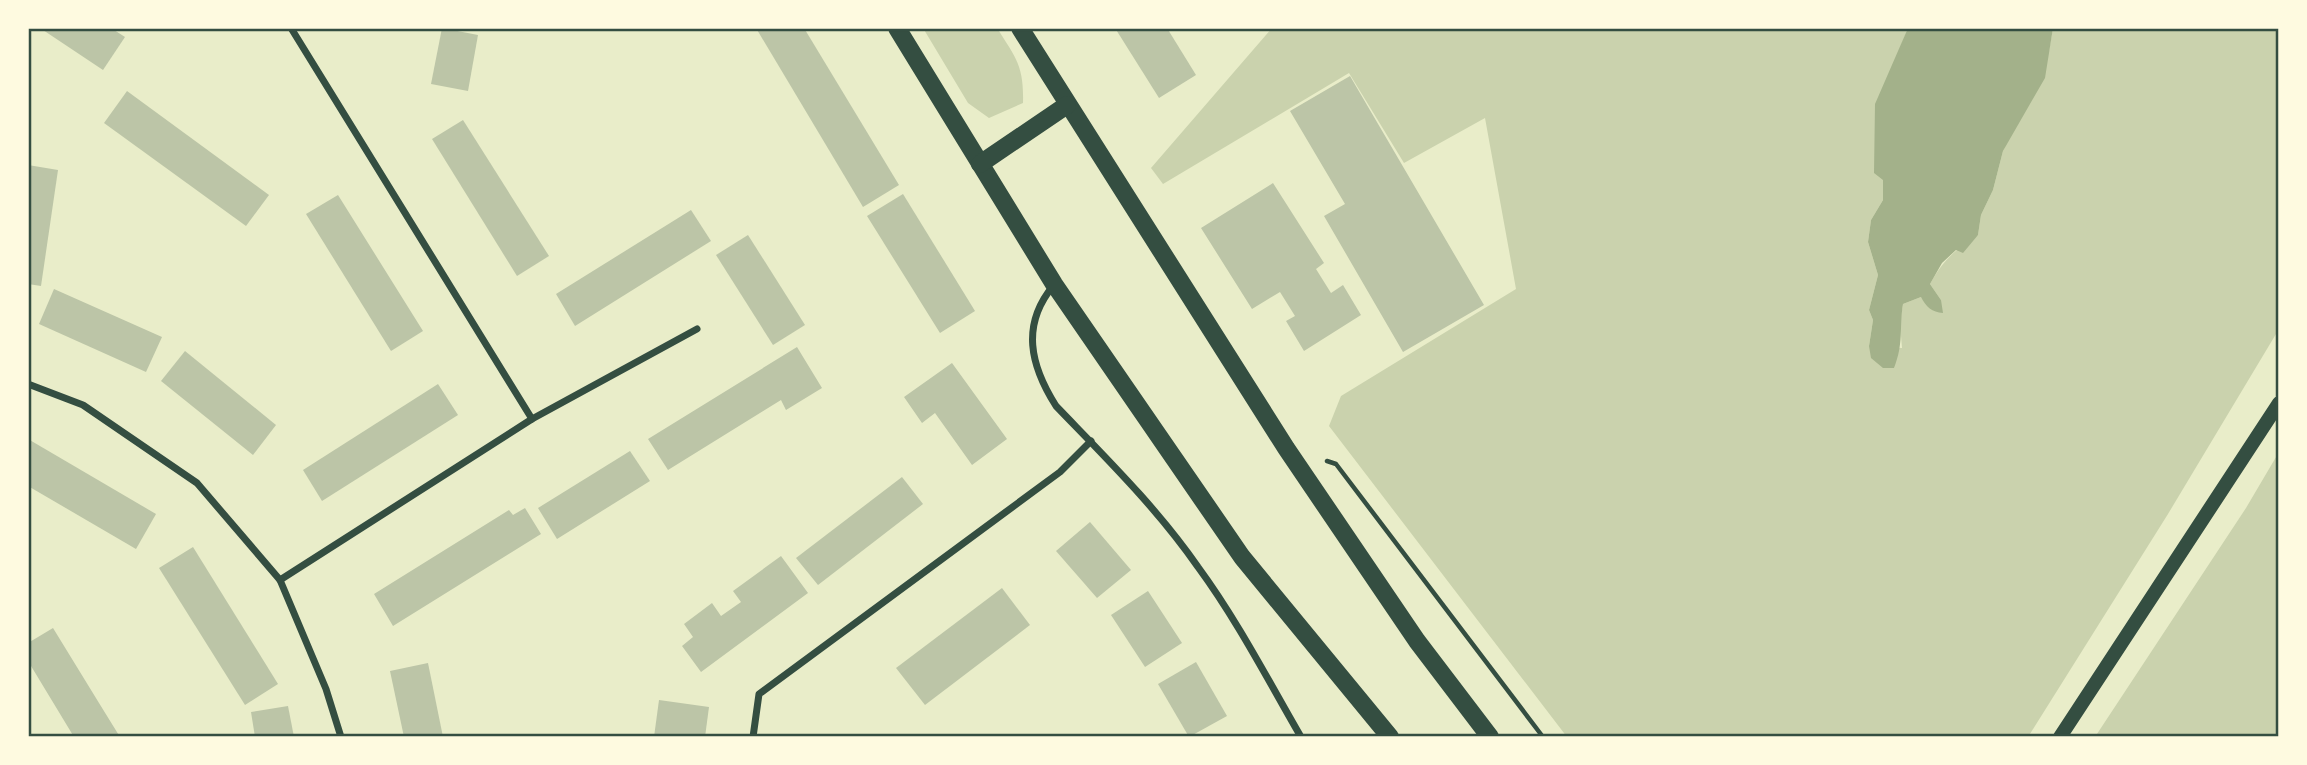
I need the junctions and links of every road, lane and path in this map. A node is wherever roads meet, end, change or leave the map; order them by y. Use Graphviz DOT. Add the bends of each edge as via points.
graph roads {
  1 [pos="291,28"];
  2 [pos="897,28"];
  3 [pos="1020,28"];
  4 [pos="1067,105"];
  5 [pos="980,164"];
  6 [pos="1054,284"];
  7 [pos="697,329"];
  8 [pos="28,384"];
  9 [pos="2279,403"];
  10 [pos="532,419"];
  11 [pos="1091,441"];
  12 [pos="1286,448"];
  13 [pos="280,580"];
  14 [pos="341,737"];
  15 [pos="753,737"];
  16 [pos="1301,737"];
  17 [pos="1390,737"];
  18 [pos="1490,737"];
  19 [pos="1544,737"];
  20 [pos="2060,737"];
  1 -- 10 [label="street"];
  2 -- 5 [label="main road"];
  3 -- 4 [label="main road"];
  4 -- 5 [label="main road"];
  4 -- 12 [label="main road"];
  5 -- 6 [label="main road"];
  6 -- 11 [label="street" via="1036,313 1035,364 1056,405"];
  6 -- 17 [label="main road" via="1241,557"];
  7 -- 10 [label="street"];
  8 -- 13 [label="street" via="83,405 197,483"];
  9 -- 20 [label="main road"];
  10 -- 13 [label="street"];
  11 -- 15 [label="street" via="1060,472 759,694"];
  11 -- 16 [label="street" via="1131,482 1197,565"];
  12 -- 18 [label="main road" via="1417,641"];
  12 -- 19 [label="path" via="1336,464"];
  13 -- 14 [label="street"];
}
